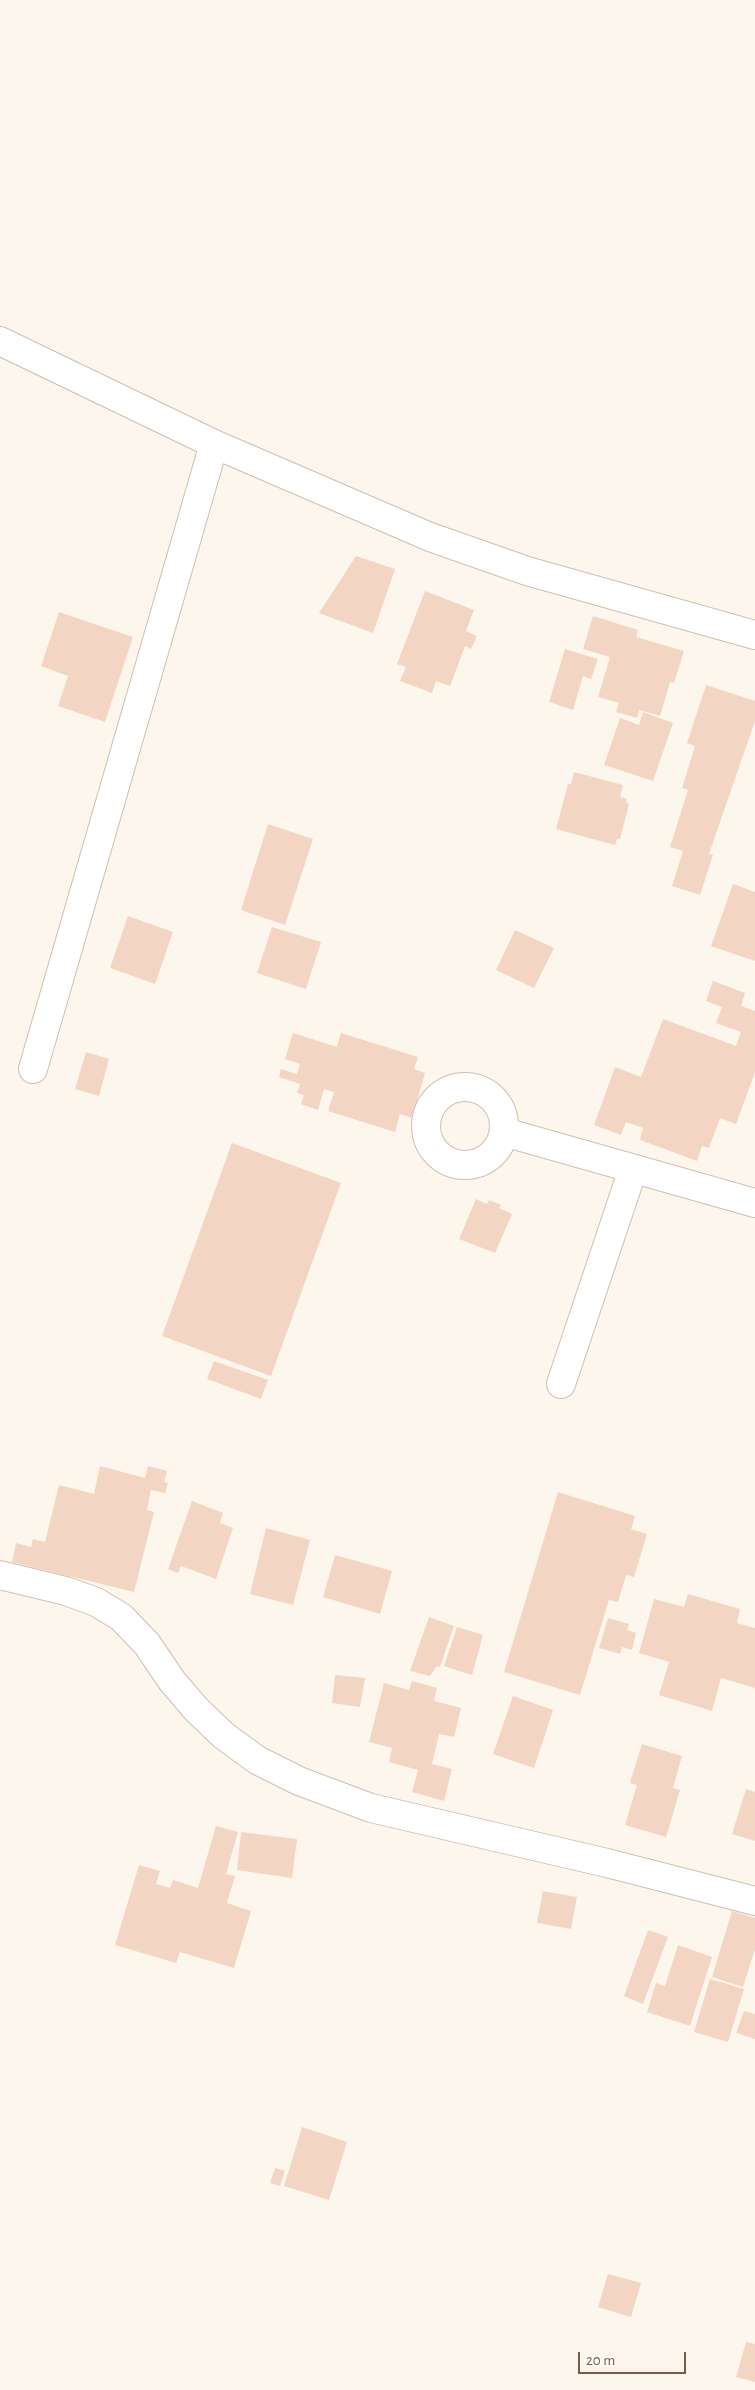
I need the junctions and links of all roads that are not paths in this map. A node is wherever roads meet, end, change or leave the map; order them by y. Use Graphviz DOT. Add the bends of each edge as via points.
graph roads {
  1 [pos="0,342"];
  2 [pos="214,444"];
  3 [pos="755,636"];
  4 [pos="33,1069"];
  5 [pos="504,1132"];
  6 [pos="633,1169"];
  7 [pos="755,1203"];
  8 [pos="561,1384"];
  9 [pos="0,1574"];
  10 [pos="755,1901"];
  1 -- 2 [label="street"];
  2 -- 3 [label="street" via="448,544 527,571"];
  2 -- 4 [label="street"];
  5 -- 6 [label="street"];
  6 -- 7 [label="street"];
  6 -- 8 [label="street"];
  9 -- 10 [label="street" via="66,1591 96,1602 121,1617 147,1644 196,1709 223,1735 257,1760 299,1781 371,1808"];
}
